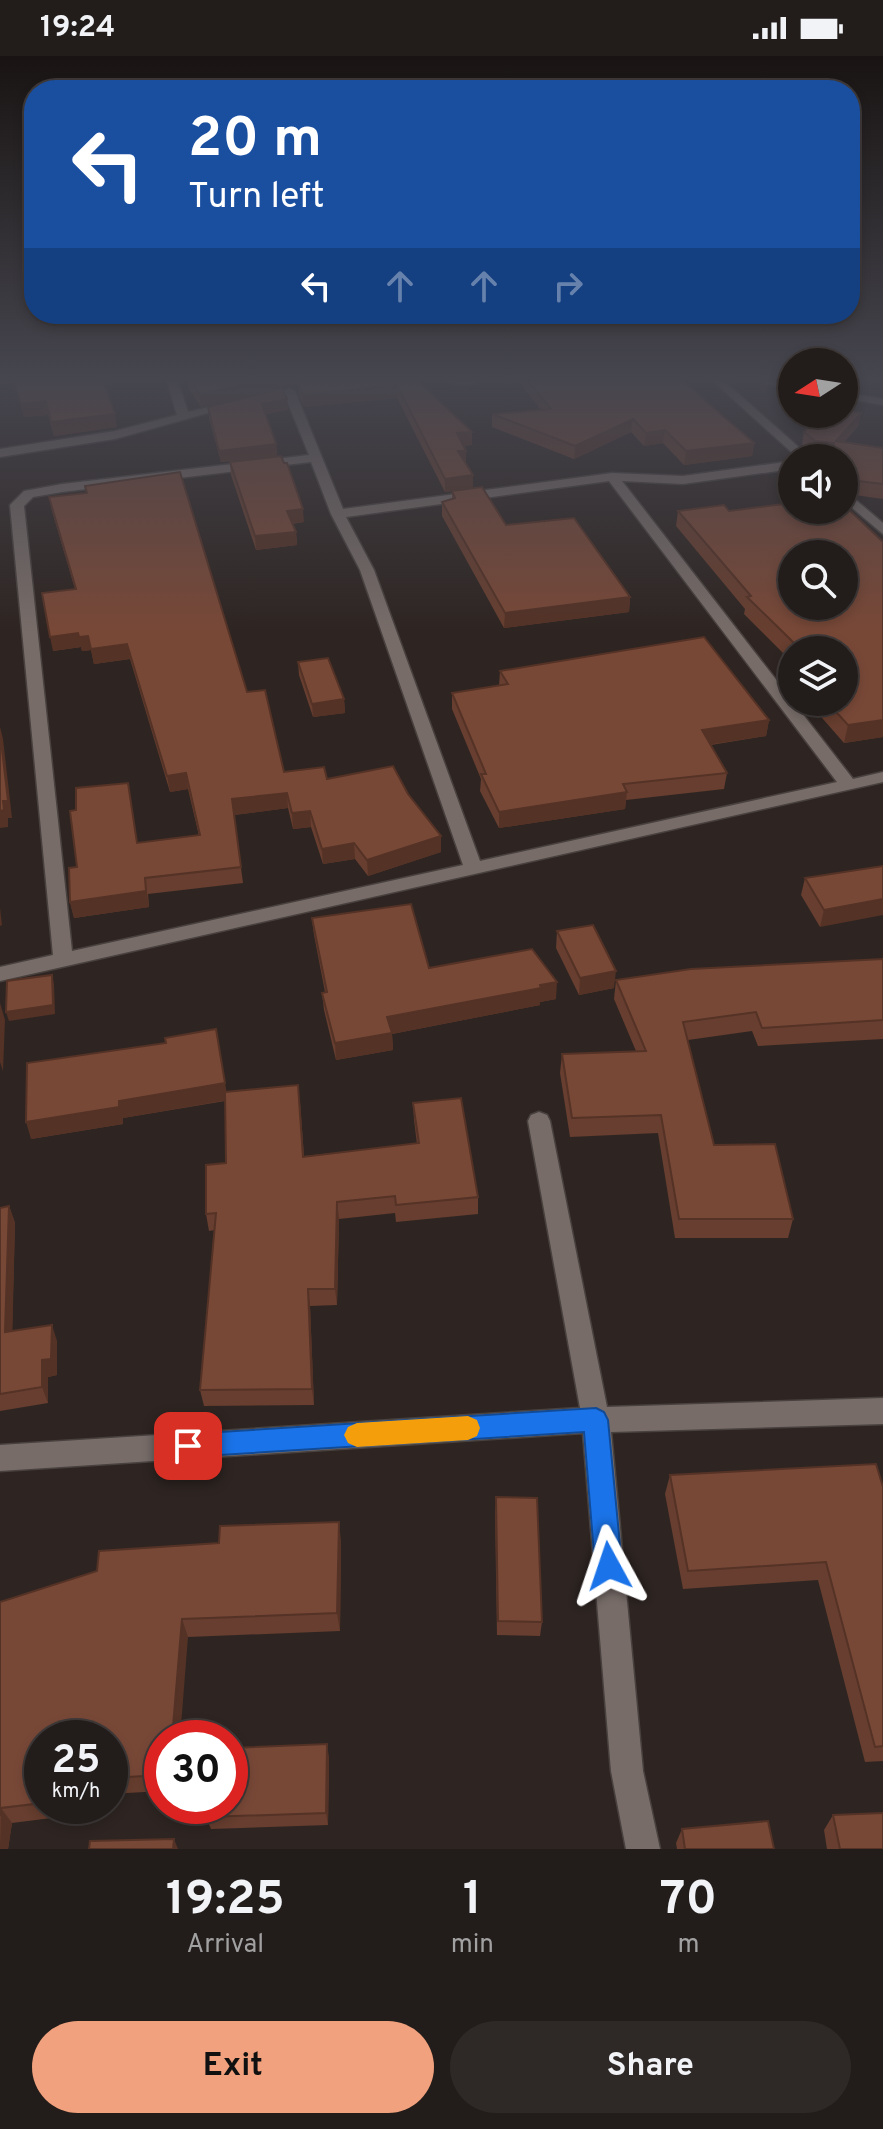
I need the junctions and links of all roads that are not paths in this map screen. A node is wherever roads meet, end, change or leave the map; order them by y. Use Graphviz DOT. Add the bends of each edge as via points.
graph roads {
  1 [pos="264,465"];
  2 [pos="320,465"];
  3 [pos="778,467"];
  4 [pos="612,477"];
  5 [pos="29,494"];
  6 [pos="0,498"];
  7 [pos="858,507"];
  8 [pos="338,514"];
  9 [pos="883,530"];
  10 [pos="883,777"];
  11 [pos="848,784"];
  12 [pos="473,866"];
  13 [pos="63,960"];
  14 [pos="0,974"];
  15 [pos="539,1121"];
  16 [pos="883,1411"];
  17 [pos="596,1420"];
  18 [pos="0,1458"];
  19 [pos="643,1849"];
  1 -- 5 [label="street"];
  2 -- 8 [label="street"];
  3 -- 4 [label="street" via="683,480"];
  4 -- 8 [label="street"];
  4 -- 11 [label="street"];
  5 -- 6 [label="street"];
  5 -- 13 [label="street" via="17,505"];
  7 -- 9 [label="street"];
  8 -- 12 [label="street" via="367,570"];
  10 -- 11 [label="street"];
  11 -- 12 [label="street"];
  12 -- 13 [label="street"];
  13 -- 14 [label="street"];
  15 -- 17 [label="street"];
  16 -- 17 [label="street"];
  17 -- 18 [label="street"];
  17 -- 19 [label="street" via="627,1771"];
}
